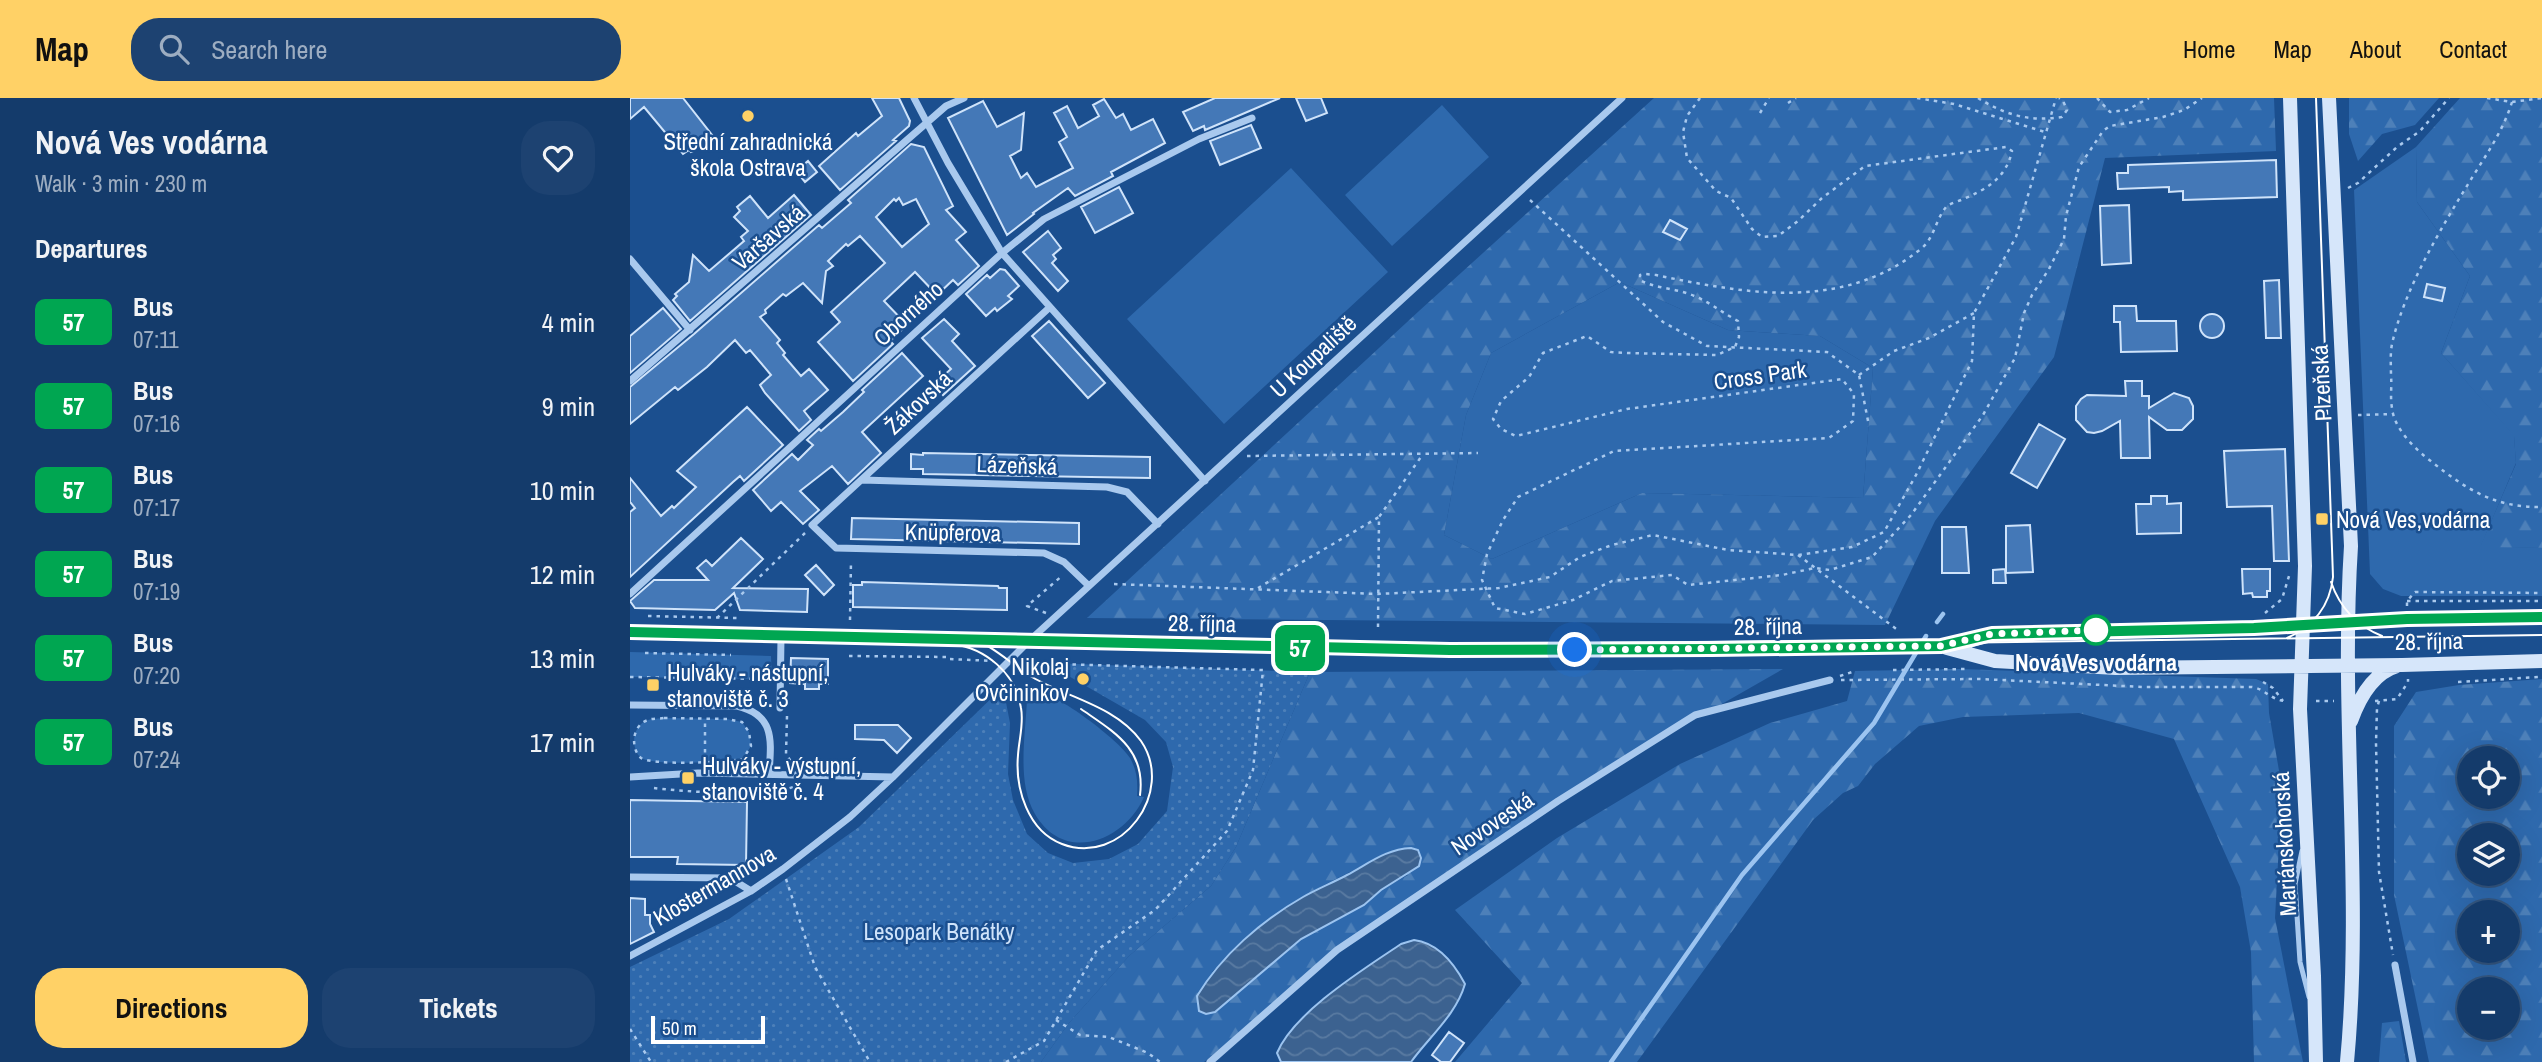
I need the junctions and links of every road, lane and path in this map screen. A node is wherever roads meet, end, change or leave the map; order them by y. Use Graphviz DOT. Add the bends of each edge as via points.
graph roads {
  1 [pos="914,98"];
  2 [pos="964,98"];
  3 [pos="1622,98"];
  4 [pos="1700,98"];
  5 [pos="1769,98"];
  6 [pos="1796,98"];
  7 [pos="1917,98"];
  8 [pos="1978,98"];
  9 [pos="2057,98"];
  10 [pos="2097,98"];
  11 [pos="2149,98"];
  12 [pos="2202,98"];
  13 [pos="2290,98"];
  14 [pos="2329,98"];
  15 [pos="2449,98"];
  16 [pos="2487,98"];
  17 [pos="2542,98"];
  18 [pos="2512,102"];
  19 [pos="1788,103"];
  20 [pos="1760,113"];
  21 [pos="1252,118"];
  22 [pos="2050,118"];
  23 [pos="927,124"];
  24 [pos="2047,133"];
  25 [pos="2347,188"];
  26 [pos="1530,200"];
  27 [pos="1002,253"];
  28 [pos="630,259"];
  29 [pos="1049,307"];
  30 [pos="1974,313"];
  31 [pos="690,330"];
  32 [pos="1734,347"];
  33 [pos="1859,374"];
  34 [pos="630,381"];
  35 [pos="2393,414"];
  36 [pos="2345,416"];
  37 [pos="1869,426"];
  38 [pos="1478,453"];
  39 [pos="1423,454"];
  40 [pos="1234,456"];
  41 [pos="861,480"];
  42 [pos="1205,481"];
  43 [pos="2542,507"];
  44 [pos="1379,517"];
  45 [pos="1158,524"];
  46 [pos="812,526"];
  47 [pos="851,549"];
  48 [pos="1798,555"];
  49 [pos="1815,568"];
  50 [pos="1071,569"];
  51 [pos="2290,570"];
  52 [pos="1114,584"];
  53 [pos="1089,586"];
  54 [pos="1256,589"];
  55 [pos="1488,589"];
  56 [pos="2542,593"];
  57 [pos="630,594"];
  58 [pos="1378,594"];
  59 [pos="2407,601"];
  60 [pos="2542,601"];
  61 [pos="1027,606"];
  62 [pos="648,616"];
  63 [pos="2542,617"];
  64 [pos="717,618"];
  65 [pos="738,618"];
  66 [pos="2407,619"];
  67 [pos="850,620"];
  68 [pos="2347,622"];
  69 [pos="2302,625"];
  70 [pos="1378,627"];
  71 [pos="2264,627"];
  72 [pos="1899,631"];
  73 [pos="630,632"];
  74 [pos="780,637"];
  75 [pos="1028,641"];
  76 [pos="1941,646"];
  77 [pos="645,653"];
  78 [pos="731,655"];
  79 [pos="950,659"];
  80 [pos="2542,661"];
  81 [pos="1007,662"];
  82 [pos="2301,665"];
  83 [pos="2347,665"];
  84 [pos="2405,665"];
  85 [pos="2265,666"];
  86 [pos="1855,670"];
  87 [pos="1893,670"];
  88 [pos="1916,670"];
  89 [pos="630,677"];
  90 [pos="2542,677"];
  91 [pos="772,680"];
  92 [pos="1830,680"];
  93 [pos="2458,682"];
  94 [pos="2265,683"];
  95 [pos="2300,701"];
  96 [pos="2354,701"];
  97 [pos="2379,701"];
  98 [pos="630,705"];
  99 [pos="780,708"];
  100 [pos="705,720"];
  101 [pos="705,761"];
  102 [pos="769,774"];
  103 [pos="630,777"];
  104 [pos="893,777"];
  105 [pos="644,787"];
  106 [pos="793,788"];
  107 [pos="783,869"];
  108 [pos="630,877"];
  109 [pos="751,891"];
  110 [pos="630,956"];
  111 [pos="2395,965"];
  112 [pos="1056,1020"];
  113 [pos="630,1029"];
  114 [pos="651,1062"];
  115 [pos="870,1062"];
  116 [pos="1006,1062"];
  117 [pos="1160,1062"];
  118 [pos="1210,1062"];
  119 [pos="2316,1062"];
  120 [pos="2347,1062"];
  121 [pos="2413,1062"];
  1 -- 23 [label="street"];
  2 -- 23 [label="street, Varšavská" via="946,106"];
  3 -- 40 [label="street, U Koupaliště"];
  4 -- 32 [label="path, Cross Park" via="1682,132 1687,159 1716,191 1731,198 1762,237 1778,236 1865,166 1993,148 2011,151 2001,176 1988,188 1947,206 1925,246 1886,273 1835,290 1777,294 1640,275 1646,284 1704,299 1738,321"];
  5 -- 20 [label="path"];
  6 -- 19 [label="path"];
  7 -- 24 [label="path" via="1954,104"];
  8 -- 22 [label="path" via="2004,112"];
  9 -- 22 [label="path"];
  9 -- 22 [label="path" via="2067,110 2062,117"];
  10 -- 11 [label="path" via="2110,111 2127,110"];
  12 -- 49 [label="path" via="2184,110 2103,131 2079,167 2064,239 2032,295 2015,358 1983,415 1911,515 1872,557 1829,570"];
  13 -- 69 [label="main road, Plzeňská" via="2305,566"];
  14 -- 36 [label="main road, Plzeňská"];
  15 -- 25 [label="path" via="2420,131"];
  16 -- 18 [label="path"];
  17 -- 18 [label="path"];
  18 -- 35 [label="path" via="2500,133 2414,284 2392,345"];
  21 -- 27 [label="street, Oborného" via="1199,139 1044,219"];
  22 -- 24 [label="path"];
  23 -- 27 [label="street"];
  23 -- 31 [label="street, Varšavská"];
  24 -- 30 [label="path" via="2016,237"];
  26 -- 32 [label="path" via="1663,322 1707,346"];
  27 -- 29 [label="street"];
  27 -- 57 [label="street, Oborného"];
  28 -- 31 [label="street"];
  29 -- 41 [label="street, Žákovská"];
  29 -- 42 [label="street"];
  30 -- 33 [label="path" via="1894,351"];
  30 -- 48 [label="path" via="1972,361 1884,532 1852,547"];
  31 -- 34 [label="street, Varšavská"];
  32 -- 33 [label="path" via="1827,352"];
  32 -- 55 [label="path, Cross Park" via="1717,355 1627,353 1611,352 1587,337 1569,341 1543,353 1529,377 1501,401 1493,419 1516,436 1627,408 1842,379 1854,394 1853,421 1829,438 1614,451 1518,497 1487,554 1482,580"];
  33 -- 37 [label="path"];
  35 -- 36 [label="path"];
  35 -- 43 [label="path" via="2423,455 2474,493 2518,508"];
  36 -- 68 [label="main road, Plzeňská" via="2351,547"];
  38 -- 39 [label="path"];
  39 -- 40 [label="path"];
  39 -- 44 [label="path"];
  40 -- 42 [label="street, U Koupaliště"];
  41 -- 45 [label="street, Lázeňská" via="1107,487 1126,492"];
  41 -- 46 [label="street, Žákovská"];
  42 -- 45 [label="street, U Koupaliště"];
  44 -- 54 [label="path"];
  44 -- 58 [label="path"];
  45 -- 53 [label="street, U Koupaliště"];
  46 -- 47 [label="street, Knüpferova" via="836,548"];
  46 -- 64 [label="path"];
  47 -- 50 [label="street, Knüpferova" via="1044,553"];
  47 -- 67 [label="path"];
  48 -- 49 [label="path"];
  48 -- 55 [label="path" via="1728,550 1653,535 1580,557 1550,577"];
  49 -- 55 [label="path" via="1688,585 1672,575 1612,581 1573,600 1525,614 1495,608"];
  49 -- 72 [label="path"];
  50 -- 53 [label="street, Knüpferova"];
  50 -- 61 [label="path"];
  51 -- 71 [label="path" via="2282,599 2264,614"];
  52 -- 54 [label="path"];
  53 -- 75 [label="street, U Koupaliště"];
  54 -- 58 [label="path"];
  55 -- 58 [label="path"];
  56 -- 59 [label="path" via="2415,592"];
  58 -- 70 [label="path"];
  59 -- 60 [label="path"];
  59 -- 66 [label="path"];
  62 -- 64 [label="path"];
  63 -- 66 [label="main road, 28. října"];
  64 -- 65 [label="path"];
  66 -- 68 [label="main road, 28. října"];
  66 -- 84 [label="path"];
  68 -- 69 [label="main road, 28. října"];
  68 -- 83 [label="main road, Plzeňská"];
  69 -- 71 [label="main road, 28. října"];
  69 -- 82 [label="main road, Mariánskohorská"];
  71 -- 76 [label="main road, 28. října" via="1992,634"];
  73 -- 74 [label="main road, 28. října"];
  74 -- 75 [label="main road, 28. října"];
  74 -- 99 [label="street"];
  75 -- 76 [label="main road, 28. října" via="1450,650"];
  75 -- 81 [label="street, Klostermannova"];
  76 -- 85 [label="main road, 28. října" via="1995,662 2116,668"];
  77 -- 78 [label="path"];
  79 -- 81 [label="path"];
  80 -- 84 [label="main road, 28. října"];
  81 -- 104 [label="street, Klostermannova"];
  81 -- 112 [label="path" via="1263,670 1253,770 1227,831 1155,910 1097,950"];
  82 -- 83 [label="main road, 28. října"];
  82 -- 85 [label="main road, 28. října"];
  82 -- 95 [label="main road, Mariánskohorská"];
  83 -- 84 [label="main road, 28. října"];
  83 -- 96 [label="main road"];
  84 -- 96 [label="main road" via="2379,675"];
  84 -- 97 [label="path" via="2409,682 2397,699"];
  85 -- 94 [label="path"];
  86 -- 92 [label="path"];
  87 -- 88 [label="path"];
  89 -- 91 [label="path"];
  90 -- 93 [label="path"];
  92 -- 95 [label="path" via="2252,687 2283,701"];
  92 -- 118 [label="street, Novoveská" via="1695,715 1337,950"];
  95 -- 96 [label="path"];
  95 -- 119 [label="main road, Mariánskohorská"];
  96 -- 97 [label="path"];
  96 -- 120 [label="main road" via="2348,730 2351,985"];
  97 -- 111 [label="path" via="2379,872"];
  98 -- 102 [label="street" via="749,709 759,715 771,737"];
  100 -- 101 [label="path"];
  100 -- 101 [label="path" via="742,722 751,746 743,758"];
  100 -- 101 [label="path" via="649,719 637,726 631,738 641,758"];
  102 -- 103 [label="street"];
  102 -- 104 [label="street"];
  104 -- 107 [label="street, Klostermannova"];
  105 -- 106 [label="path" via="760,792"];
  107 -- 109 [label="street, Klostermannova"];
  107 -- 115 [label="path" via="815,967"];
  108 -- 109 [label="street" via="730,878"];
  109 -- 110 [label="street, Klostermannova"];
  111 -- 121 [label="street"];
  112 -- 116 [label="path" via="1044,1041"];
  112 -- 117 [label="path" via="1080,1035 1108,1037"];
  113 -- 114 [label="path"];
}
